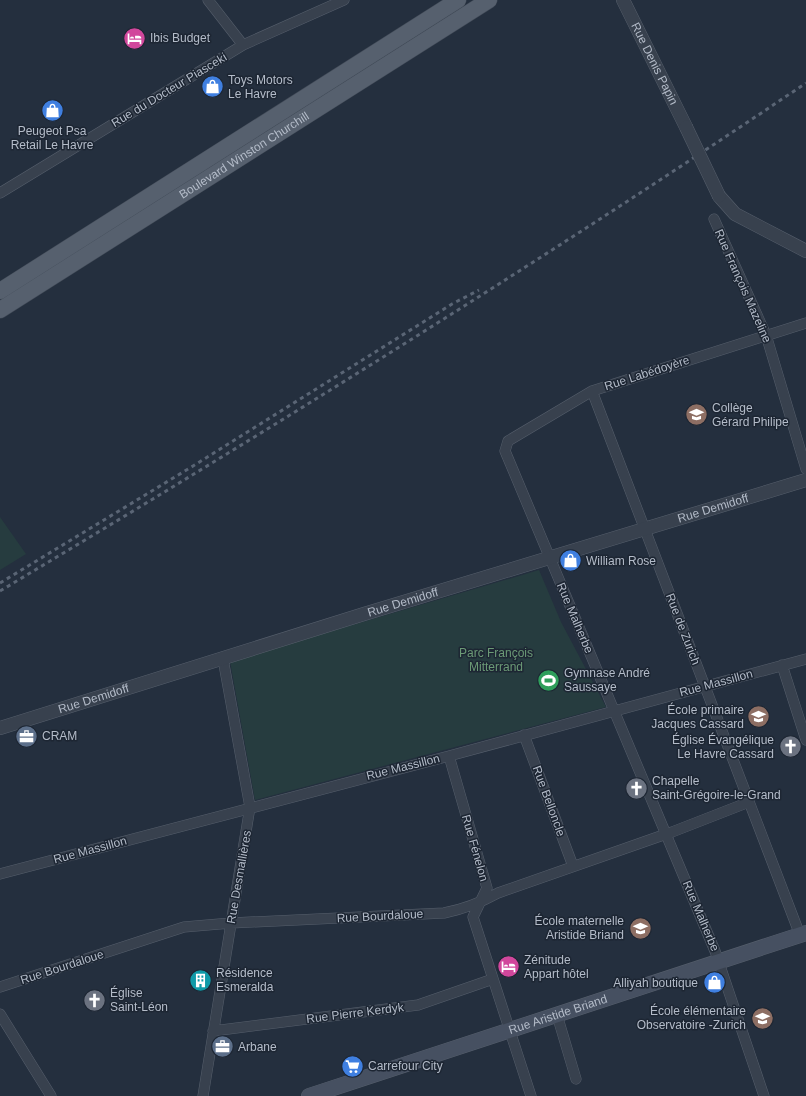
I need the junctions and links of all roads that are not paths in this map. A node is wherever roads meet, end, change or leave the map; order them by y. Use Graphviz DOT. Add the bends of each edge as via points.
graph roads {
  1 [pos="208,0"];
  2 [pos="344,0"];
  3 [pos="458,0"];
  4 [pos="489,0"];
  5 [pos="623,0"];
  6 [pos="244,45"];
  7 [pos="0,193"];
  8 [pos="714,219"];
  9 [pos="806,251"];
  10 [pos="0,290"];
  11 [pos="0,310"];
  12 [pos="806,323"];
  13 [pos="766,335"];
  14 [pos="592,391"];
  15 [pos="505,451"];
  16 [pos="806,468"];
  17 [pos="806,480"];
  18 [pos="645,529"];
  19 [pos="550,558"];
  20 [pos="223,659"];
  21 [pos="806,659"];
  22 [pos="782,665"];
  23 [pos="705,686"];
  24 [pos="615,710"];
  25 [pos="0,728"];
  26 [pos="524,735"];
  27 [pos="806,740"];
  28 [pos="448,756"];
  29 [pos="749,802"];
  30 [pos="250,807"];
  31 [pos="666,834"];
  32 [pos="573,866"];
  33 [pos="0,874"];
  34 [pos="480,903"];
  35 [pos="231,923"];
  36 [pos="803,934"];
  37 [pos="719,962"];
  38 [pos="493,979"];
  39 [pos="0,987"];
  40 [pos="0,1014"];
  41 [pos="557,1015"];
  42 [pos="213,1031"];
  43 [pos="509,1031"];
  44 [pos="576,1079"];
  45 [pos="341,1091"];
  46 [pos="762,1095"];
  47 [pos="52,1096"];
  48 [pos="203,1096"];
  49 [pos="309,1096"];
  50 [pos="531,1096"];
  1 -- 6 [label="street"];
  2 -- 6 [label="street, Rue du Docteur Piasceki"];
  3 -- 10 [label="main road, Boulevard Winston Churchill"];
  4 -- 11 [label="main road, Boulevard Winston Churchill"];
  5 -- 9 [label="street, Rue Denis Papin, bridge" via="719,196 735,214"];
  6 -- 7 [label="street, Rue du Docteur Piasceki"];
  8 -- 13 [label="street, Rue François Mazeline"];
  12 -- 13 [label="street, Rue Labédoyère"];
  13 -- 14 [label="street, Rue Labédoyère"];
  13 -- 16 [label="street, Rue François Mazeline"];
  14 -- 15 [label="street, Rue Labédoyère" via="508,441"];
  14 -- 18 [label="street, Rue de Zurich"];
  15 -- 19 [label="street, Rue Malherbe"];
  17 -- 18 [label="street, Rue Demidoff"];
  18 -- 19 [label="street, Rue Demidoff"];
  18 -- 23 [label="street, Rue de Zurich"];
  19 -- 20 [label="street, Rue Demidoff"];
  19 -- 24 [label="street, Rue Malherbe"];
  20 -- 25 [label="street, Rue Demidoff"];
  20 -- 30 [label="street, Rue Desmallières"];
  21 -- 22 [label="street, Rue Massillon"];
  22 -- 23 [label="street, Rue Massillon"];
  22 -- 27 [label="street"];
  23 -- 24 [label="street, Rue Massillon"];
  23 -- 29 [label="street, Rue de Zurich"];
  24 -- 26 [label="street, Rue Massillon"];
  24 -- 31 [label="street, Rue Malherbe"];
  26 -- 28 [label="street, Rue Massillon"];
  26 -- 32 [label="street, Rue Belloncle"];
  28 -- 30 [label="street, Rue Massillon"];
  28 -- 34 [label="street, Rue Fénelon" via="487,888"];
  29 -- 31 [label="street, Rue Bourdaloue"];
  29 -- 36 [label="street, Rue de Zurich"];
  30 -- 33 [label="street, Rue Massillon"];
  30 -- 35 [label="street, Rue Desmallières"];
  31 -- 32 [label="street, Rue Bourdaloue"];
  31 -- 37 [label="street, Rue Malherbe"];
  32 -- 34 [label="street, Rue Bourdaloue" via="498,893"];
  34 -- 35 [label="street, Rue Bourdaloue" via="444,913"];
  34 -- 38 [label="street, Rue Fénelon" via="473,917"];
  35 -- 39 [label="street, Rue Bourdaloue" via="184,927"];
  35 -- 42 [label="street, Rue Desmallières"];
  36 -- 37 [label="main road, Rue Aristide Briand"];
  37 -- 41 [label="main road, Rue Aristide Briand"];
  37 -- 46 [label="street, Rue Malherbe"];
  38 -- 42 [label="street, Rue Pierre Kerdyk" via="418,1005"];
  38 -- 43 [label="street, Rue Fénelon"];
  40 -- 47 [label="street"];
  41 -- 43 [label="main road, Rue Aristide Briand"];
  41 -- 44 [label="street"];
  42 -- 48 [label="street, Rue Desmallières"];
  43 -- 45 [label="main road, Rue Aristide Briand"];
  43 -- 50 [label="street, Rue Fénelon"];
  45 -- 49 [label="main road, Rue Aristide Briand"];
}
